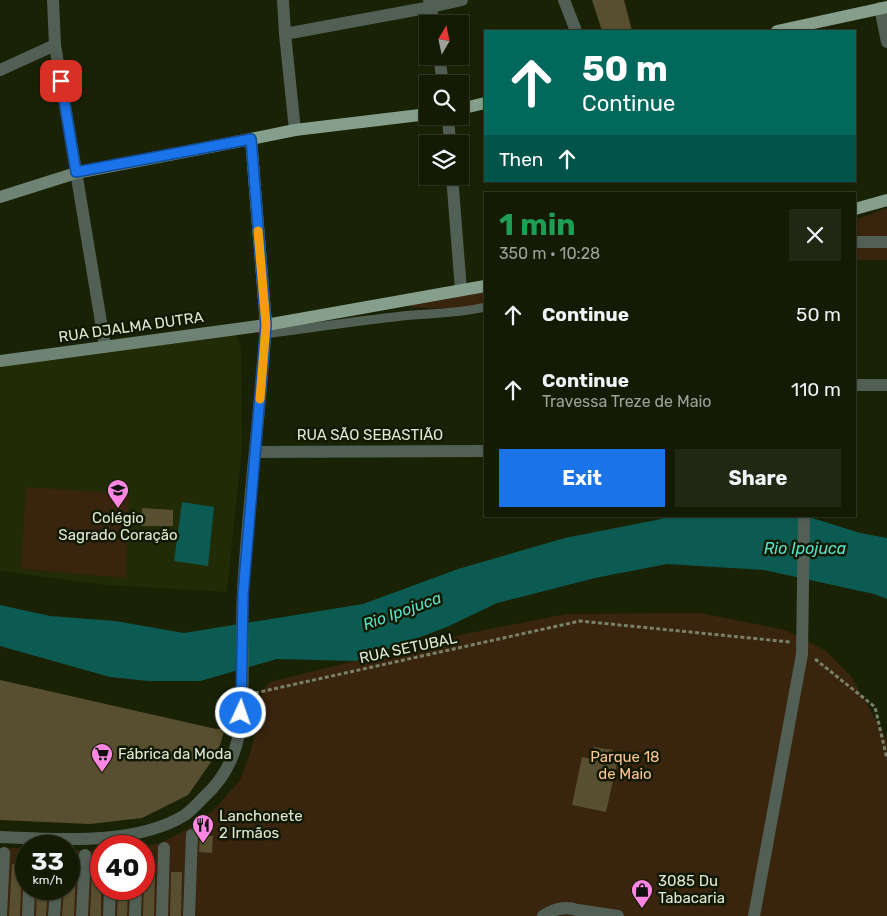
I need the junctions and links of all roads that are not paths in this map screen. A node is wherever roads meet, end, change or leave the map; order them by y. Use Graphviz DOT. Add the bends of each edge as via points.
graph roads {
  1 [pos="53,0"];
  2 [pos="283,0"];
  3 [pos="462,0"];
  4 [pos="564,0"];
  5 [pos="430,4"];
  6 [pos="882,5"];
  7 [pos="576,30"];
  8 [pos="781,30"];
  9 [pos="284,34"];
  10 [pos="887,42"];
  11 [pos="55,45"];
  12 [pos="0,70"];
  13 [pos="484,103"];
  14 [pos="469,107"];
  15 [pos="419,115"];
  16 [pos="295,130"];
  17 [pos="251,139"];
  18 [pos="76,172"];
  19 [pos="453,185"];
  20 [pos="0,197"];
  21 [pos="887,200"];
  22 [pos="856,209"];
  23 [pos="856,242"];
  24 [pos="887,242"];
  25 [pos="484,286"];
  26 [pos="461,290"];
  27 [pos="484,307"];
  28 [pos="265,330"];
  29 [pos="105,346"];
  30 [pos="0,360"];
  31 [pos="856,385"];
  32 [pos="887,385"];
  33 [pos="484,451"];
  34 [pos="255,452"];
  35 [pos="804,517"];
  36 [pos="192,835"];
  37 [pos="0,837"];
  38 [pos="164,848"];
  39 [pos="4,853"];
  40 [pos="85,855"];
  41 [pos="29,900"];
  42 [pos="55,900"];
  43 [pos="110,900"];
  44 [pos="136,900"];
  45 [pos="582,913"];
  46 [pos="1,916"];
  47 [pos="28,916"];
  48 [pos="54,916"];
  49 [pos="82,916"];
  50 [pos="109,916"];
  51 [pos="135,916"];
  52 [pos="162,916"];
  53 [pos="189,916"];
  54 [pos="543,916"];
  55 [pos="618,916"];
  56 [pos="754,916"];
  1 -- 11 [label="street"];
  2 -- 9 [label="street"];
  3 -- 5 [label="street"];
  4 -- 7 [label="street"];
  5 -- 9 [label="street"];
  6 -- 8 [label="main road"];
  6 -- 10 [label="street"];
  9 -- 16 [label="street"];
  11 -- 12 [label="street"];
  11 -- 18 [label="street"];
  13 -- 14 [label="main road"];
  15 -- 16 [label="main road"];
  16 -- 17 [label="main road"];
  17 -- 18 [label="main road"];
  17 -- 28 [label="main road"];
  18 -- 20 [label="main road"];
  18 -- 29 [label="street"];
  19 -- 26 [label="street"];
  21 -- 22 [label="main road"];
  23 -- 24 [label="street"];
  25 -- 26 [label="main road"];
  26 -- 28 [label="main road"];
  27 -- 28 [label="lane" via="464,312"];
  28 -- 29 [label="main road, RUA DJALMA DUTRA"];
  28 -- 34 [label="street"];
  29 -- 30 [label="main road, RUA DJALMA DUTRA"];
  31 -- 32 [label="street"];
  33 -- 34 [label="street, RUA SÃO SEBASTIÃO"];
  34 -- 37 [label="street" via="243,597 240,729 230,764 212,790 186,814 159,828 123,836"];
  35 -- 56 [label="street, bridge" via="802,650"];
  36 -- 53 [label="street"];
  38 -- 52 [label="street"];
  39 -- 46 [label="street"];
  40 -- 49 [label="street"];
  41 -- 47 [label="street"];
  42 -- 48 [label="street"];
  43 -- 50 [label="street"];
  44 -- 51 [label="street"];
  45 -- 54 [label="street" via="565,908"];
  45 -- 55 [label="street"];
}
